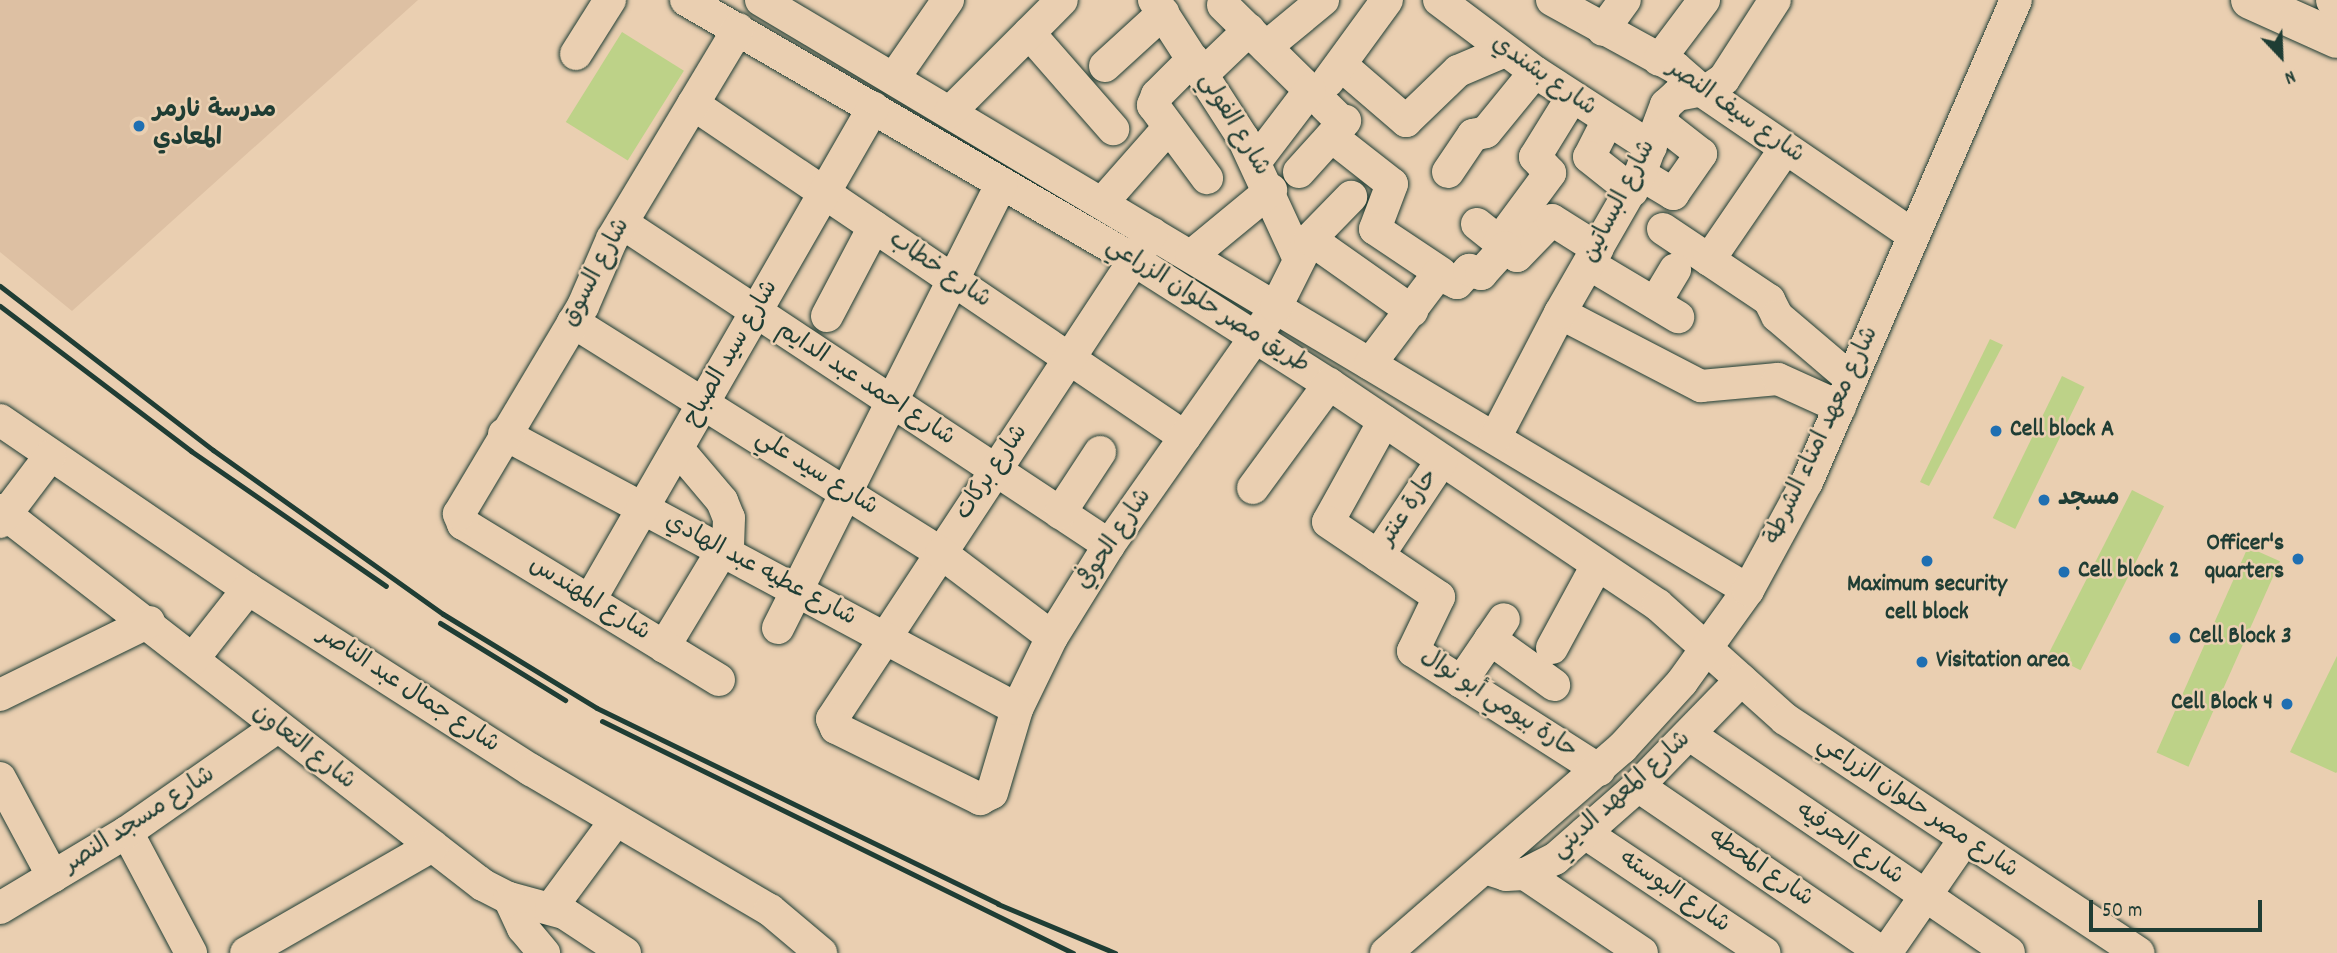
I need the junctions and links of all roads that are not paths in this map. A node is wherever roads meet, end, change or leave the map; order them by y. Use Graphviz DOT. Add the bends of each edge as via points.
graph roads {
  1 [pos="610,0"];
  2 [pos="686,0"];
  3 [pos="761,0"];
  4 [pos="1387,0"];
  5 [pos="1439,0"];
  6 [pos="1553,0"];
  7 [pos="1625,0"];
  8 [pos="1704,0"];
  9 [pos="1776,0"];
  10 [pos="2016,0"];
  11 [pos="2250,0"];
  12 [pos="939,3"];
  13 [pos="1312,3"];
  14 [pos="1223,5"];
  15 [pos="1159,7"];
  16 [pos="1043,11"];
  17 [pos="804,24"];
  18 [pos="738,29"];
  19 [pos="1603,30"];
  20 [pos="1257,38"];
  21 [pos="2337,38"];
  22 [pos="1505,51"];
  23 [pos="576,54"];
  24 [pos="783,55"];
  25 [pos="1659,60"];
  26 [pos="1341,65"];
  27 [pos="1105,66"];
  28 [pos="1198,66"];
  29 [pos="1535,72"];
  30 [pos="894,78"];
  31 [pos="1369,89"];
  32 [pos="1702,91"];
  33 [pos="1312,93"];
  34 [pos="1572,97"];
  35 [pos="693,104"];
  36 [pos="873,108"];
  37 [pos="950,112"];
  38 [pos="1607,122"];
  39 [pos="1169,127"];
  40 [pos="1113,129"];
  41 [pos="1337,130"];
  42 [pos="1279,135"];
  43 [pos="1786,149"];
  44 [pos="1646,159"];
  45 [pos="1256,161"];
  46 [pos="1448,172"];
  47 [pos="1207,178"];
  48 [pos="1002,183"];
  49 [pos="1271,190"];
  50 [pos="824,193"];
  51 [pos="1350,197"];
  52 [pos="1102,203"];
  53 [pos="622,223"];
  54 [pos="874,227"];
  55 [pos="1663,229"];
  56 [pos="1152,233"];
  57 [pos="1913,235"];
  58 [pos="1494,238"];
  59 [pos="1304,248"];
  60 [pos="1191,257"];
  61 [pos="1594,257"];
  62 [pos="1134,260"];
  63 [pos="1709,260"];
  64 [pos="1675,270"];
  65 [pos="1441,273"];
  66 [pos="952,280"];
  67 [pos="1276,307"];
  68 [pos="1412,311"];
  69 [pos="755,313"];
  70 [pos="1560,313"];
  71 [pos="827,316"];
  72 [pos="573,322"];
  73 [pos="1255,337"];
  74 [pos="1069,359"];
  75 [pos="1370,364"];
  76 [pos="1329,384"];
  77 [pos="1845,393"];
  78 [pos="891,402"];
  79 [pos="703,404"];
  80 [pos="0,420"];
  81 [pos="1384,421"];
  82 [pos="504,434"];
  83 [pos="1185,438"];
  84 [pos="1495,438"];
  85 [pos="678,449"];
  86 [pos="1100,452"];
  87 [pos="50,456"];
  88 [pos="1442,460"];
  89 [pos="995,470"];
  90 [pos="1253,488"];
  91 [pos="846,493"];
  92 [pos="642,508"];
  93 [pos="1060,513"];
  94 [pos="3,515"];
  95 [pos="460,519"];
  96 [pos="1109,545"];
  97 [pos="725,553"];
  98 [pos="941,553"];
  99 [pos="1378,556"];
  100 [pos="1597,565"];
  101 [pos="248,589"];
  102 [pos="1748,590"];
  103 [pos="797,591"];
  104 [pos="590,600"];
  105 [pos="149,622"];
  106 [pos="778,628"];
  107 [pos="1052,637"];
  108 [pos="884,638"];
  109 [pos="664,647"];
  110 [pos="1709,647"];
  111 [pos="1552,648"];
  112 [pos="193,659"];
  113 [pos="719,680"];
  114 [pos="1741,680"];
  115 [pos="1461,681"];
  116 [pos="1554,685"];
  117 [pos="0,695"];
  118 [pos="1017,709"];
  119 [pos="276,728"];
  120 [pos="1690,735"];
  121 [pos="1598,770"];
  122 [pos="0,778"];
  123 [pos="1638,786"];
  124 [pos="992,793"];
  125 [pos="616,820"];
  126 [pos="127,832"];
  127 [pos="1585,833"];
  128 [pos="1964,840"];
  129 [pos="432,846"];
  130 [pos="1485,868"];
  131 [pos="1525,874"];
  132 [pos="53,877"];
  133 [pos="1925,897"];
  134 [pos="509,898"];
  135 [pos="0,908"];
  136 [pos="551,908"];
  137 [pos="265,949"];
  138 [pos="191,953"];
  139 [pos="544,953"];
  140 [pos="625,953"];
  141 [pos="821,953"];
  142 [pos="1385,953"];
  143 [pos="1642,953"];
  144 [pos="1763,953"];
  145 [pos="1884,953"];
  146 [pos="2009,953"];
  147 [pos="2137,953"];
  1 -- 23 [label="street"];
  2 -- 18 [label="street, طريق مصر حلوان الزراعي"];
  3 -- 17 [label="street, طريق مصر حلوان الزراعي"];
  4 -- 26 [label="street"];
  5 -- 22 [label="street, شارع بشندي"];
  6 -- 19 [label="street, شارع سيف النصر"];
  7 -- 19 [label="street"];
  8 -- 25 [label="street"];
  9 -- 32 [label="street, شارع البساتين" via="1724,79"];
  10 -- 57 [label="street, شارع معهد امناء الشرطة"];
  11 -- 21 [label="highway"];
  12 -- 30 [label="street"];
  13 -- 20 [label="street"];
  14 -- 20 [label="street"];
  15 -- 27 [label="street"];
  15 -- 28 [label="street, شارع الفولي"];
  16 -- 37 [label="street"];
  16 -- 40 [label="street"];
  17 -- 24 [label="street"];
  17 -- 30 [label="street, طريق مصر حلوان الزراعي"];
  18 -- 24 [label="street, طريق مصر حلوان الزراعي"];
  18 -- 35 [label="street, شارع السوق"];
  19 -- 25 [label="street, شارع سيف النصر"];
  20 -- 28 [label="street"];
  20 -- 33 [label="street"];
  22 -- 29 [label="street, شارع بشندي"];
  22 -- 31 [label="street" via="1458,71 1409,120 1403,120"];
  24 -- 36 [label="street, طريق مصر حلوان الزراعي"];
  25 -- 32 [label="street, شارع سيف النصر"];
  26 -- 31 [label="street"];
  26 -- 33 [label="street"];
  28 -- 39 [label="street" via="1155,98 1153,105"];
  28 -- 45 [label="street, شارع الفولي"];
  29 -- 34 [label="street, شارع بشندي"];
  29 -- 46 [label="street" via="1486,132 1474,135"];
  30 -- 37 [label="street, طريق مصر حلوان الزراعي"];
  31 -- 41 [label="street"];
  32 -- 43 [label="street, شارع سيف النصر"];
  32 -- 44 [label="street, شارع البساتين" via="1671,100"];
  33 -- 41 [label="street"];
  33 -- 42 [label="street"];
  34 -- 38 [label="street, شارع بشندي"];
  34 -- 58 [label="street" via="1535,157 1550,173"];
  35 -- 50 [label="street, شارع خطاب"];
  35 -- 53 [label="street, شارع السوق"];
  36 -- 48 [label="street, طريق مصر حلوان الزراعي"];
  36 -- 50 [label="street, شارع سيد الصباح"];
  37 -- 52 [label="street, طريق مصر حلوان الزراعي"];
  38 -- 44 [label="street, شارع بشندي"];
  38 -- 44 [label="street" via="1589,157"];
  39 -- 47 [label="street"];
  39 -- 52 [label="street"];
  41 -- 42 [label="street" via="1304,166"];
  41 -- 65 [label="street" via="1392,184 1375,229"];
  42 -- 45 [label="street"];
  43 -- 57 [label="street, شارع سيف النصر"];
  43 -- 63 [label="street"];
  44 -- 61 [label="street, شارع البساتين"];
  45 -- 49 [label="street, شارع الفولي"];
  48 -- 62 [label="street, طريق مصر حلوان الزراعي"];
  48 -- 66 [label="street"];
  49 -- 59 [label="street, شارع الفولي"];
  49 -- 60 [label="street"];
  50 -- 54 [label="street, شارع خطاب"];
  50 -- 69 [label="street, شارع سيد الصباح"];
  51 -- 59 [label="street, شارع الحوفي"];
  52 -- 56 [label="street, طريق مصر حلوان الزراعي"];
  53 -- 69 [label="street, شارع احمد عبد الدايم"];
  53 -- 72 [label="street, شارع السوق"];
  54 -- 66 [label="street, شارع خطاب"];
  54 -- 71 [label="street"];
  55 -- 63 [label="street"];
  56 -- 60 [label="street, طريق مصر حلوان الزراعي"];
  56 -- 62 [label="street, شارع بركات"];
  57 -- 77 [label="street, شارع معهد امناء الشرطة"];
  58 -- 61 [label="street" via="1518,255 1552,220"];
  58 -- 65 [label="street" via="1481,274 1469,270 1457,283"];
  59 -- 67 [label="street, شارع الحوفي"];
  59 -- 68 [label="street"];
  60 -- 67 [label="street, طريق مصر حلوان الزراعي"];
  61 -- 64 [label="street" via="1666,310"];
  61 -- 70 [label="street, شارع البساتين"];
  62 -- 73 [label="street, طريق مصر حلوان الزراعي"];
  62 -- 74 [label="street, شارع بركات"];
  63 -- 77 [label="street" via="1769,300 1777,316"];
  65 -- 68 [label="street"];
  66 -- 74 [label="street, شارع خطاب"];
  66 -- 78 [label="street"];
  67 -- 73 [label="street, شارع الحوفي"];
  67 -- 75 [label="street, طريق مصر حلوان الزراعي"];
  68 -- 75 [label="street"];
  69 -- 78 [label="street, شارع احمد عبد الدايم"];
  69 -- 79 [label="street, شارع سيد الصباح"];
  70 -- 77 [label="street" via="1701,386 1779,379"];
  70 -- 84 [label="street, شارع البساتين"];
  72 -- 79 [label="street, شارع سيد علي"];
  72 -- 82 [label="street, شارع السوق"];
  73 -- 76 [label="street, طريق مصر حلوان الزراعي"];
  73 -- 83 [label="street, شارع الحوفي"];
  74 -- 83 [label="street, شارع خطاب"];
  74 -- 89 [label="street, شارع بركات"];
  75 -- 84 [label="street, طريق مصر حلوان الزراعي"];
  76 -- 81 [label="street, طريق مصر حلوان الزراعي"];
  76 -- 90 [label="street"];
  77 -- 102 [label="street, شارع معهد امناء الشرطة" via="1802,493"];
  78 -- 89 [label="street, شارع احمد عبد الدايم"];
  78 -- 91 [label="street"];
  79 -- 85 [label="street, شارع سيد الصباح"];
  79 -- 91 [label="street, شارع سيد علي"];
  80 -- 87 [label="street, شارع جمال عبد الناصر"];
  81 -- 88 [label="street, طريق مصر حلوان الزراعي"];
  81 -- 99 [label="street, حارة بيومي أبو نوال" via="1327,518"];
  82 -- 92 [label="street, شارع عطيه عبد الهادي"];
  82 -- 95 [label="street, شارع السوق" via="460,508"];
  83 -- 96 [label="street, شارع الحوفي"];
  84 -- 102 [label="street, طريق مصر حلوان الزراعي"];
  85 -- 92 [label="street, شارع سيد الصباح"];
  85 -- 97 [label="street" via="722,501 732,536"];
  86 -- 93 [label="street"];
  87 -- 94 [label="street"];
  87 -- 101 [label="street, شارع جمال عبد الناصر"];
  88 -- 99 [label="street, حارة عنتر"];
  88 -- 100 [label="street, طريق مصر حلوان الزراعي"];
  89 -- 93 [label="street, شارع احمد عبد الدايم"];
  89 -- 98 [label="street, شارع بركات"];
  91 -- 98 [label="street, شارع سيد علي"];
  91 -- 103 [label="street"];
  92 -- 97 [label="street, شارع عطيه عبد الهادي"];
  92 -- 104 [label="street, شارع سيد الصباح"];
  93 -- 96 [label="street, شارع احمد عبد الدايم"];
  94 -- 105 [label="street, شارع التعاون"];
  95 -- 104 [label="street, شارع المهندس"];
  96 -- 107 [label="street, شارع الحوفي"];
  97 -- 103 [label="street, شارع عطيه عبد الهادي"];
  97 -- 109 [label="street"];
  98 -- 107 [label="street, شارع سيد علي"];
  98 -- 108 [label="street, شارع بركات"];
  99 -- 115 [label="street, حارة بيومي أبو نوال" via="1439,597 1412,649"];
  100 -- 110 [label="street, طريق مصر حلوان الزراعي"];
  100 -- 111 [label="street"];
  101 -- 112 [label="street"];
  101 -- 125 [label="street, شارع جمال عبد الناصر"];
  102 -- 110 [label="street, شارع معهد امناء الشرطة"];
  103 -- 106 [label="street"];
  103 -- 108 [label="street, شارع عطيه عبد الهادي"];
  104 -- 109 [label="street, شارع المهندس"];
  105 -- 112 [label="street, شارع التعاون"];
  105 -- 117 [label="street"];
  107 -- 118 [label="street, شارع الحوفي"];
  108 -- 118 [label="street, شارع عطيه عبد الهادي"];
  108 -- 124 [label="street, شارع بركات" via="835,713 836,728 980,799"];
  109 -- 113 [label="street, شارع المهندس"];
  110 -- 114 [label="street, شارع مصر حلوان الزراعي"];
  110 -- 121 [label="street, شارع معهد امناء الشرطة" via="1653,716"];
  112 -- 119 [label="street, شارع التعاون"];
  114 -- 120 [label="street, شارع المعهد الديني"];
  114 -- 128 [label="street, شارع مصر حلوان الزراعي" via="1786,719"];
  115 -- 116 [label="street" via="1497,629"];
  115 -- 121 [label="street, حارة بيومي أبو نوال"];
  118 -- 124 [label="street, شارع الحوفي"];
  119 -- 126 [label="street, شارع مسجد النصر"];
  119 -- 129 [label="street, شارع التعاون"];
  120 -- 123 [label="street, شارع المعهد الديني"];
  120 -- 133 [label="street, شارع الحرفيه"];
  121 -- 130 [label="street, شارع معهد امناء الشرطة"];
  122 -- 132 [label="street"];
  123 -- 127 [label="street, شارع المعهد الديني"];
  123 -- 145 [label="street, شارع المحطه"];
  125 -- 136 [label="street"];
  125 -- 141 [label="street, شارع جمال عبد الناصر" via="770,910"];
  126 -- 132 [label="street, شارع مسجد النصر"];
  126 -- 138 [label="street"];
  127 -- 131 [label="street, شارع المعهد الديني" via="1555,859"];
  127 -- 144 [label="street, شارع البوسته"];
  128 -- 133 [label="street"];
  128 -- 147 [label="street, شارع مصر حلوان الزراعي"];
  129 -- 134 [label="street, شارع التعاون" via="483,885"];
  129 -- 137 [label="street"];
  130 -- 131 [label="street, شارع المعهد الديني" via="1506,875"];
  130 -- 142 [label="street, شارع معهد امناء الشرطة"];
  131 -- 143 [label="street"];
  132 -- 135 [label="street, شارع مسجد النصر"];
  133 -- 145 [label="street"];
  133 -- 146 [label="street, شارع الحرفيه"];
  134 -- 136 [label="street, شارع التعاون"];
  134 -- 139 [label="street" via="523,928"];
  136 -- 140 [label="street, شارع التعاون"];
}
